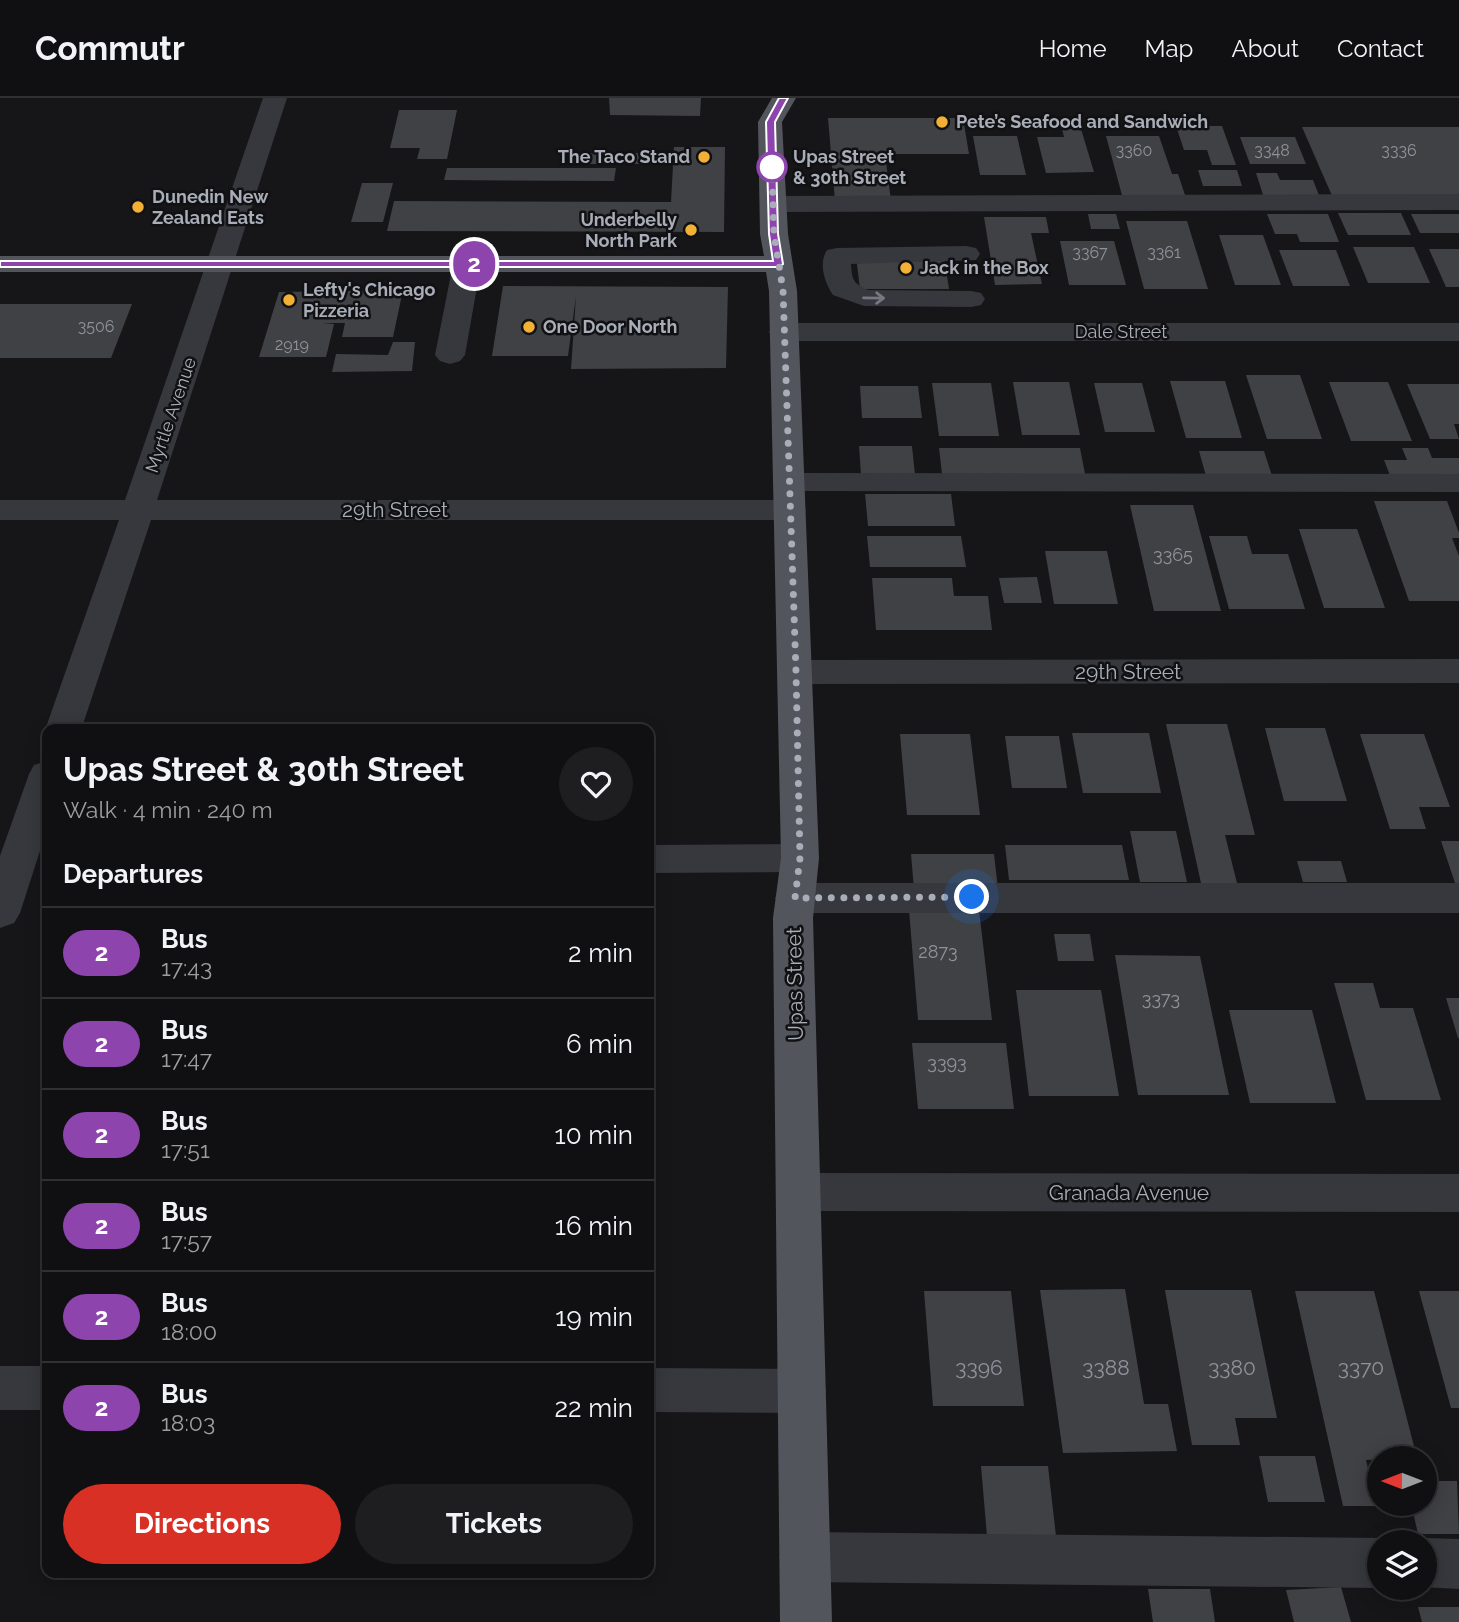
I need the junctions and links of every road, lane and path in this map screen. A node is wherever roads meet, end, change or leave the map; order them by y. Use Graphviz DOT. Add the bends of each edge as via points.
graph roads {
  1 [pos="275,98"];
  2 [pos="784,98"];
  3 [pos="1459,202"];
  4 [pos="773,204"];
  5 [pos="966,254"];
  6 [pos="0,264"];
  7 [pos="222,264"];
  8 [pos="467,264"];
  9 [pos="778,264"];
  10 [pos="971,299"];
  11 [pos="783,332"];
  12 [pos="1459,332"];
  13 [pos="450,355"];
  14 [pos="1459,483"];
  15 [pos="790,496"];
  16 [pos="0,510"];
  17 [pos="139,510"];
  18 [pos="1459,671"];
  19 [pos="796,672"];
  20 [pos="65,724"];
  21 [pos="42,791"];
  22 [pos="654,860"];
  23 [pos="21,863"];
  24 [pos="797,878"];
  25 [pos="1459,898"];
  26 [pos="0,913"];
  27 [pos="800,1192"];
  28 [pos="1459,1193"];
  29 [pos="0,1388"];
  30 [pos="42,1388"];
  31 [pos="654,1390"];
  32 [pos="802,1391"];
  33 [pos="805,1557"];
  34 [pos="1367,1563"];
  35 [pos="1437,1563"];
  36 [pos="1459,1564"];
  37 [pos="806,1622"];
  1 -- 7 [label="street, Myrtle Avenue"];
  2 -- 4 [label="main road, Upas Street" via="770,122"];
  3 -- 4 [label="street"];
  4 -- 9 [label="main road, Upas Street"];
  5 -- 10 [label="street, one-way" via="836,256 838,279 854,296"];
  6 -- 7 [label="main road"];
  7 -- 8 [label="main road"];
  7 -- 17 [label="street, Myrtle Avenue"];
  8 -- 9 [label="main road"];
  8 -- 13 [label="street"];
  9 -- 11 [label="main road, Upas Street"];
  11 -- 12 [label="street, Dale Street"];
  11 -- 15 [label="main road, Upas Street"];
  14 -- 15 [label="street, 29th Street"];
  15 -- 17 [label="street, 29th Street"];
  15 -- 19 [label="main road, Upas Street"];
  16 -- 17 [label="street, 29th Street"];
  17 -- 20 [label="street, Myrtle Avenue"];
  18 -- 19 [label="street, 29th Street"];
  19 -- 24 [label="main road, Upas Street"];
  21 -- 23 [label="street"];
  22 -- 24 [label="street"];
  23 -- 26 [label="street"];
  24 -- 25 [label="street"];
  24 -- 27 [label="main road, Upas Street"];
  27 -- 28 [label="street, Granada Avenue"];
  27 -- 32 [label="main road, Upas Street"];
  29 -- 30 [label="street"];
  31 -- 32 [label="street"];
  32 -- 33 [label="main road, Upas Street"];
  33 -- 34 [label="street"];
  33 -- 37 [label="main road, Upas Street"];
  35 -- 36 [label="street"];
}
